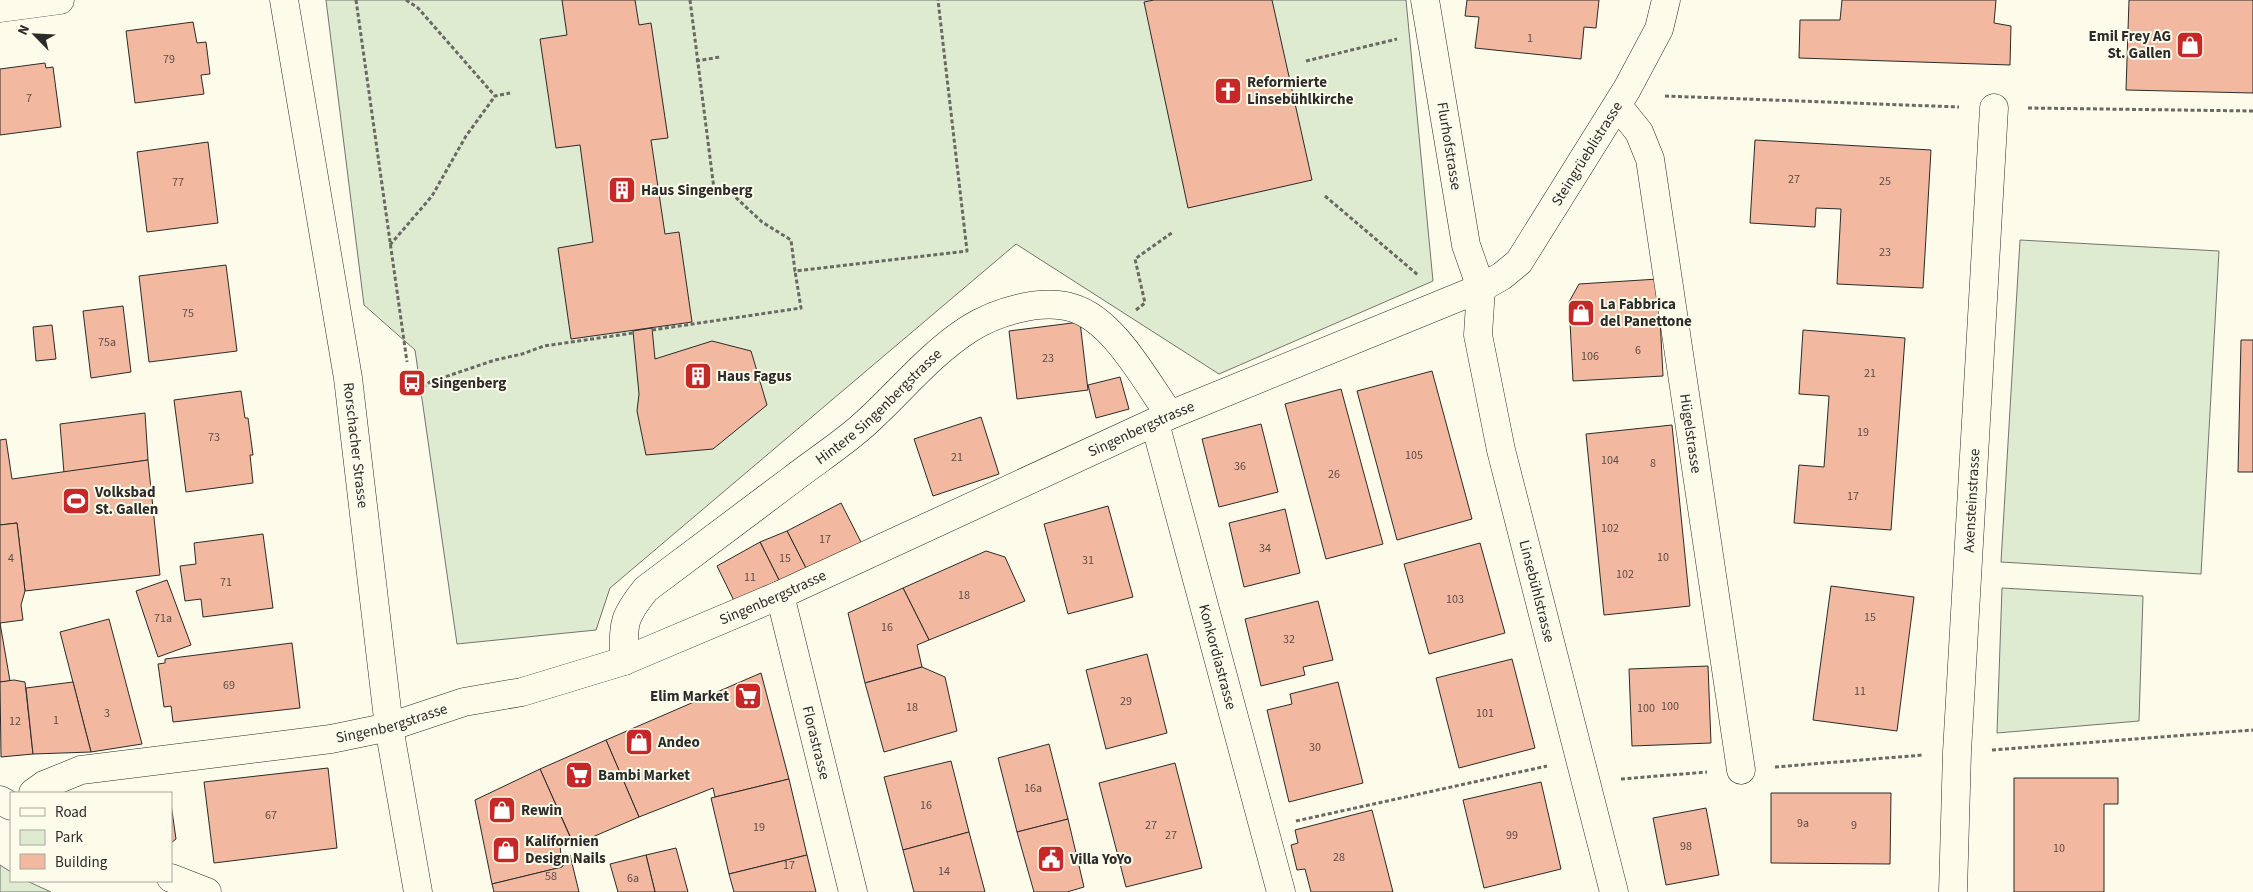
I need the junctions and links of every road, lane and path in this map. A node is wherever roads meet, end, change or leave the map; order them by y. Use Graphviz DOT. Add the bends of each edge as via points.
graph roads {
  1 [pos="60,0"];
  2 [pos="284,0"];
  3 [pos="356,0"];
  4 [pos="406,0"];
  5 [pos="690,0"];
  6 [pos="938,0"];
  7 [pos="1425,0"];
  8 [pos="1666,0"];
  9 [pos="0,8"];
  10 [pos="1397,38"];
  11 [pos="720,57"];
  12 [pos="696,60"];
  13 [pos="1306,61"];
  14 [pos="510,93"];
  15 [pos="496,96"];
  16 [pos="1665,96"];
  17 [pos="1796,102"];
  18 [pos="1618,106"];
  19 [pos="1994,108"];
  20 [pos="2199,109"];
  21 [pos="2253,111"];
  22 [pos="1324,196"];
  23 [pos="1173,232"];
  24 [pos="390,245"];
  25 [pos="795,271"];
  26 [pos="1418,275"];
  27 [pos="1481,288"];
  28 [pos="652,330"];
  29 [pos="1109,331"];
  30 [pos="633,333"];
  31 [pos="407,362"];
  32 [pos="412,395"];
  33 [pos="1162,419"];
  34 [pos="780,594"];
  35 [pos="624,661"];
  36 [pos="389,727"];
  37 [pos="2253,730"];
  38 [pos="1957,752"];
  39 [pos="1550,766"];
  40 [pos="1741,770"];
  41 [pos="1617,780"];
  42 [pos="35,792"];
  43 [pos="1264,828"];
  44 [pos="172,878"];
  45 [pos="207,892"];
  46 [pos="418,892"];
  47 [pos="853,892"];
  48 [pos="1281,892"];
  49 [pos="1614,892"];
  50 [pos="1953,892"];
  1 -- 9 [label="street"];
  2 -- 36 [label="street, Rorschacher Strasse" via="348,378"];
  3 -- 24 [label="path"];
  4 -- 15 [label="path" via="418,8"];
  5 -- 12 [label="path"];
  6 -- 25 [label="path" via="968,251"];
  7 -- 27 [label="street, Flurhofstrasse" via="1466,245"];
  8 -- 18 [label="street, Steingrüeblistrasse" via="1659,28"];
  10 -- 13 [label="path"];
  11 -- 12 [label="path"];
  12 -- 25 [label="path" via="714,188 731,193 762,222 791,240"];
  14 -- 15 [label="path"];
  15 -- 24 [label="path" via="466,136 432,196"];
  16 -- 17 [label="path"];
  18 -- 27 [label="street, Steingrüeblistrasse" via="1518,262"];
  18 -- 40 [label="street, Hügelstrasse" via="1639,132 1650,159"];
  19 -- 38 [label="street, Axensteinstrasse"];
  20 -- 21 [label="path"];
  22 -- 26 [label="path"];
  23 -- 29 [label="path" via="1135,259 1145,303"];
  24 -- 31 [label="path"];
  25 -- 28 [label="path" via="801,308"];
  27 -- 33 [label="street, Singenbergstrasse"];
  27 -- 49 [label="street, Linsebühlstrasse" via="1478,335 1501,450"];
  29 -- 33 [label="street, Hintere Singenbergstrasse"];
  29 -- 35 [label="street, Hintere Singenbergstrasse" via="1093,317 1072,307 1041,305 1004,312 969,329 935,355 860,429 646,590 629,610 624,625"];
  30 -- 32 [label="path" via="544,346 430,382"];
  33 -- 34 [label="street, Singenbergstrasse"];
  33 -- 43 [label="street, Konkordiastrasse"];
  34 -- 35 [label="street, Singenbergstrasse"];
  34 -- 47 [label="street, Florastrasse"];
  35 -- 36 [label="street, Singenbergstrasse" via="522,692 464,702"];
  36 -- 42 [label="street, Singenbergstrasse" via="331,739 81,770 44,785"];
  36 -- 46 [label="street, Rorschacher Strasse"];
  37 -- 38 [label="path"];
  38 -- 40 [label="path"];
  38 -- 50 [label="street, Axensteinstrasse"];
  39 -- 43 [label="path"];
  40 -- 41 [label="path"];
  43 -- 48 [label="street, Konkordiastrasse"];
  44 -- 45 [label="street"];
}
